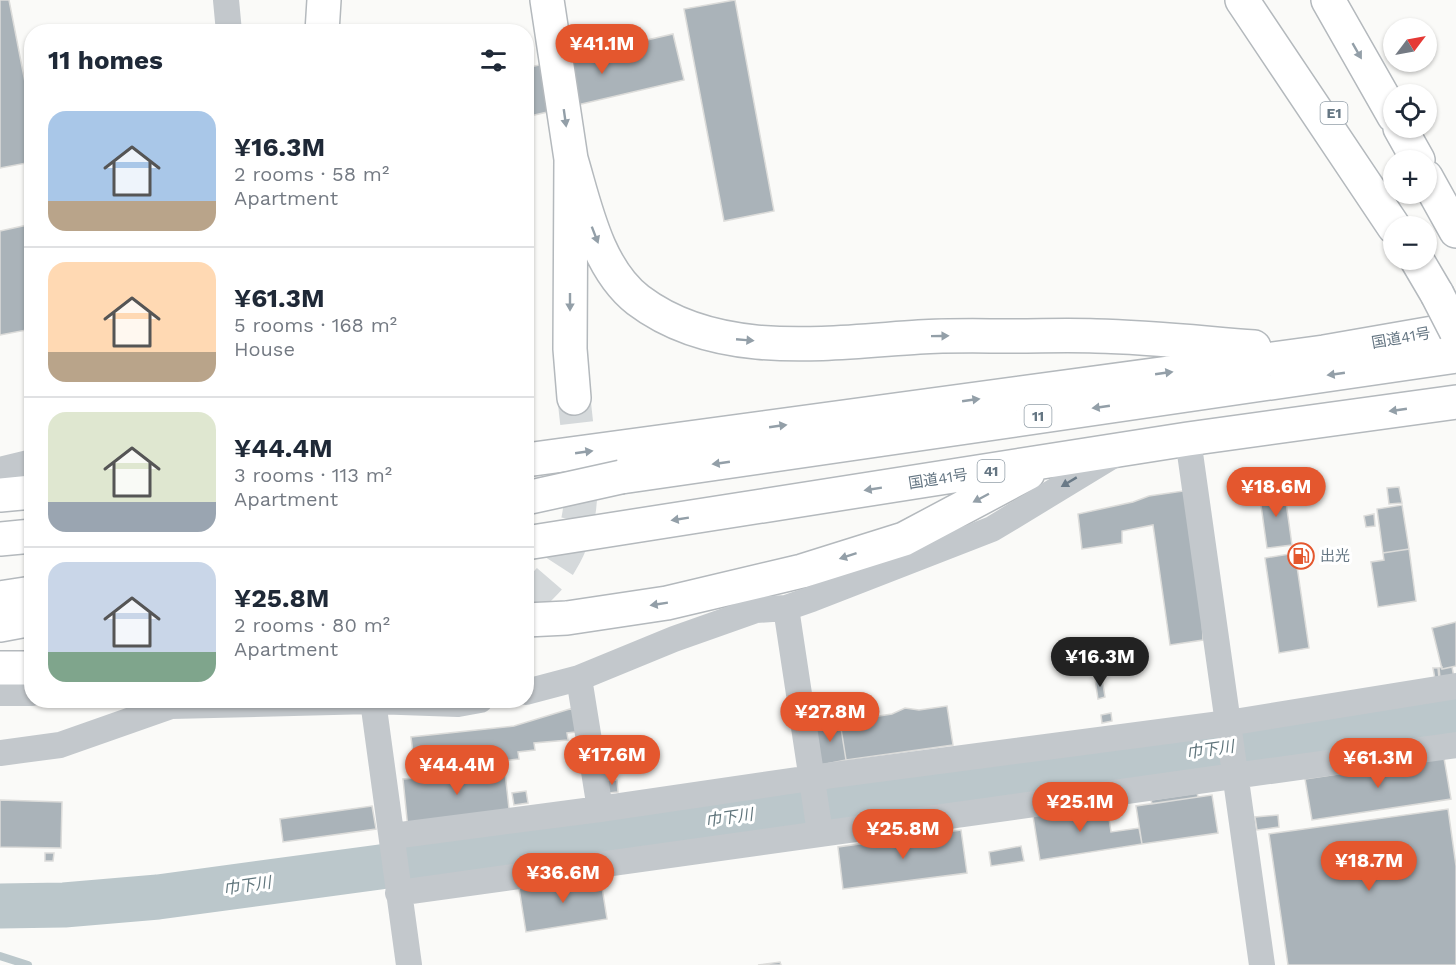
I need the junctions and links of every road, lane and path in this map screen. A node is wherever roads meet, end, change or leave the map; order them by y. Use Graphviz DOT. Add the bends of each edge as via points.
graph roads {
  1 [pos="226,0"];
  2 [pos="324,0"];
  3 [pos="547,0"];
  4 [pos="1242,0"];
  5 [pos="1267,0"];
  6 [pos="1328,0"];
  7 [pos="228,24"];
  8 [pos="322,24"];
  9 [pos="1383,97"];
  10 [pos="571,159"];
  11 [pos="1437,197"];
  12 [pos="1387,216"];
  13 [pos="1392,216"];
  14 [pos="1456,231"];
  15 [pos="1423,271"];
  16 [pos="1456,330"];
  17 [pos="1324,352"];
  18 [pos="1456,356"];
  19 [pos="574,398"];
  20 [pos="1454,409"];
  21 [pos="1188,440"];
  22 [pos="1119,451"];
  23 [pos="534,459"];
  24 [pos="1051,461"];
  25 [pos="24,464"];
  26 [pos="0,470"];
  27 [pos="24,493"];
  28 [pos="0,495"];
  29 [pos="534,496"];
  30 [pos="534,542"];
  31 [pos="24,573"];
  32 [pos="0,576"];
  33 [pos="0,598"];
  34 [pos="786,608"];
  35 [pos="23,616"];
  36 [pos="534,620"];
  37 [pos="0,668"];
  38 [pos="24,668"];
  39 [pos="579,678"];
  40 [pos="1456,686"];
  41 [pos="534,690"];
  42 [pos="0,693"];
  43 [pos="24,693"];
  44 [pos="165,708"];
  45 [pos="374,708"];
  46 [pos="1228,723"];
  47 [pos="1456,745"];
  48 [pos="0,753"];
  49 [pos="1236,774"];
  50 [pos="811,778"];
  51 [pos="600,809"];
  52 [pos="820,833"];
  53 [pos="393,836"];
  54 [pos="398,893"];
  55 [pos="409,965"];
  56 [pos="1262,965"];
  1 -- 7 [label="street"];
  2 -- 8 [label="highway"];
  3 -- 10 [label="highway, one-way"];
  4 -- 12 [label="highway"];
  5 -- 13 [label="highway, E1"];
  6 -- 9 [label="highway, one-way"];
  10 -- 17 [label="highway, one-way" via="588,216 615,274 636,298 663,317 699,331 738,340 785,343 938,336 1098,336"];
  10 -- 19 [label="highway, one-way" via="570,349"];
  11 -- 14 [label="highway"];
  15 -- 16 [label="highway, bridge"];
  16 -- 17 [label="highway, 国道41号"];
  23 -- 17 [label="highway, 国道41号, one-way"];
  18 -- 29 [label="highway, 11, one-way, bridge" via="621,477"];
  20 -- 21 [label="highway, 国道41号 / 41, one-way"];
  21 -- 22 [label="highway, 国道41号 / 41"];
  21 -- 46 [label="street"];
  22 -- 24 [label="highway, 国道41号 / 41"];
  22 -- 34 [label="street, one-way" via="992,529"];
  24 -- 30 [label="highway, 国道41号 / 41, one-way"];
  24 -- 36 [label="highway, one-way" via="904,538 802,571 667,603"];
  25 -- 26 [label="street"];
  27 -- 28 [label="highway"];
  31 -- 32 [label="highway"];
  33 -- 35 [label="highway"];
  34 -- 39 [label="street" via="756,609"];
  34 -- 50 [label="street"];
  37 -- 38 [label="highway"];
  39 -- 41 [label="street"];
  39 -- 51 [label="street"];
  40 -- 46 [label="street"];
  42 -- 43 [label="street"];
  44 -- 48 [label="street" via="60,745"];
  45 -- 53 [label="street"];
  46 -- 49 [label="street"];
  46 -- 50 [label="street"];
  47 -- 49 [label="street"];
  49 -- 52 [label="street"];
  49 -- 56 [label="street"];
  50 -- 51 [label="street"];
  50 -- 52 [label="street"];
  51 -- 53 [label="street"];
  52 -- 54 [label="street"];
  53 -- 54 [label="street"];
  54 -- 55 [label="street"];
}
